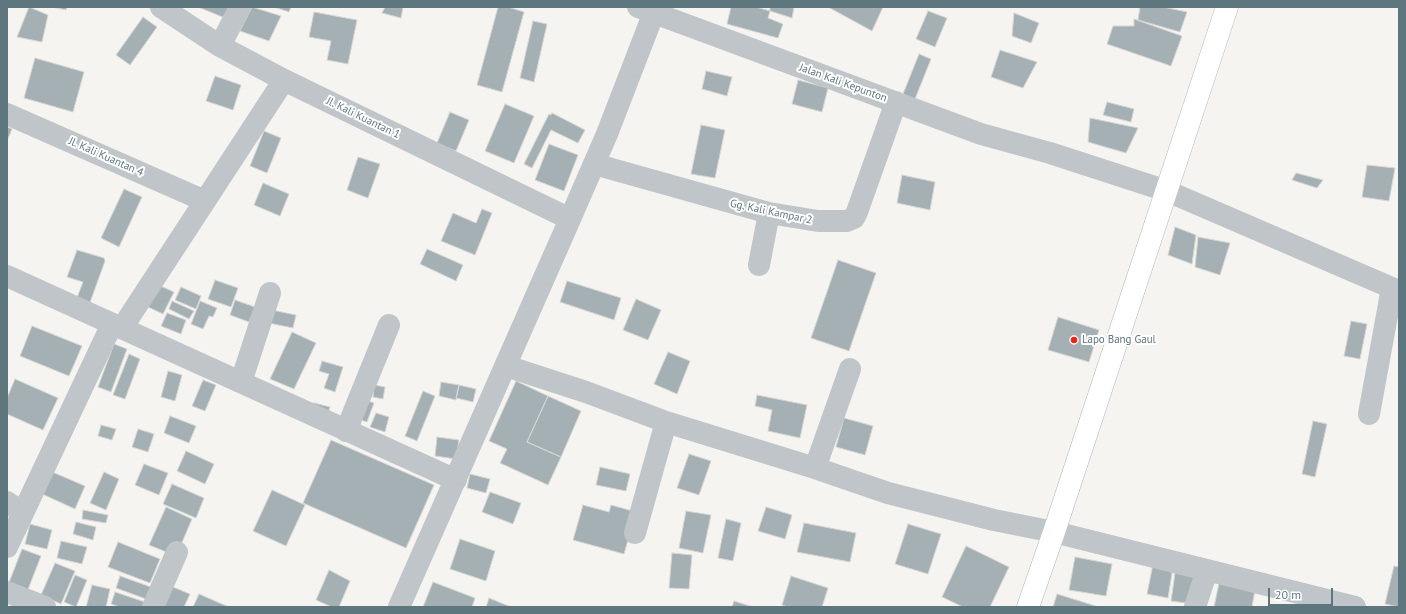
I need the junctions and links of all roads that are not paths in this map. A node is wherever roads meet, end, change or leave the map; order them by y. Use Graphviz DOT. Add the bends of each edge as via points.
graph roads {
  1 [pos="161,7"];
  2 [pos="240,7"];
  3 [pos="1227,7"];
  4 [pos="649,9"];
  5 [pos="220,46"];
  6 [pos="284,80"];
  7 [pos="896,102"];
  8 [pos="7,114"];
  9 [pos="594,164"];
  10 [pos="1167,191"];
  11 [pos="205,201"];
  12 [pos="769,213"];
  13 [pos="570,219"];
  14 [pos="760,265"];
  15 [pos="7,276"];
  16 [pos="1396,290"];
  17 [pos="270,293"];
  18 [pos="389,325"];
  19 [pos="117,326"];
  20 [pos="506,366"];
  21 [pos="850,369"];
  22 [pos="241,382"];
  23 [pos="1369,414"];
  24 [pos="666,422"];
  25 [pos="346,431"];
  26 [pos="815,468"];
  27 [pos="456,480"];
  28 [pos="15,507"];
  29 [pos="1054,532"];
  30 [pos="635,533"];
  31 [pos="7,547"];
  32 [pos="177,552"];
  33 [pos="1207,570"];
  34 [pos="7,592"];
  35 [pos="45,607"];
  36 [pos="153,607"];
  37 [pos="399,607"];
  38 [pos="1028,607"];
  39 [pos="1195,607"];
  40 [pos="1355,607"];
  1 -- 5 [label="street, Jl. Kali Kuantan 1"];
  2 -- 5 [label="street"];
  3 -- 10 [label="main road"];
  4 -- 7 [label="street, Jalan Kali Kepunton"];
  4 -- 9 [label="street"];
  5 -- 6 [label="street, Jl. Kali Kuantan 1"];
  6 -- 11 [label="street"];
  6 -- 13 [label="street, Jl. Kali Kuantan 1"];
  7 -- 10 [label="street, Jalan Kali Kepunton" via="981,134 1050,153"];
  7 -- 12 [label="street, Gg. Kali Kampar 2" via="854,218 847,221 818,221"];
  8 -- 11 [label="street, Jl. Kali Kuantan 4"];
  9 -- 12 [label="street, Gg. Kali Kampar 2"];
  9 -- 13 [label="street"];
  10 -- 16 [label="street, Jalan Kali Kepunton"];
  10 -- 29 [label="main road"];
  11 -- 19 [label="street"];
  12 -- 14 [label="street"];
  13 -- 20 [label="street"];
  15 -- 19 [label="street"];
  16 -- 23 [label="street"];
  17 -- 22 [label="street"];
  18 -- 25 [label="street"];
  19 -- 22 [label="street"];
  19 -- 28 [label="street"];
  20 -- 24 [label="street"];
  20 -- 27 [label="street"];
  21 -- 26 [label="street"];
  22 -- 25 [label="street"];
  24 -- 26 [label="street"];
  24 -- 30 [label="street"];
  25 -- 27 [label="street"];
  26 -- 29 [label="street" via="888,493 994,520"];
  27 -- 37 [label="street"];
  28 -- 31 [label="street"];
  29 -- 33 [label="street"];
  29 -- 38 [label="main road"];
  32 -- 36 [label="street"];
  33 -- 39 [label="street"];
  33 -- 40 [label="street"];
  34 -- 35 [label="street"];
}
